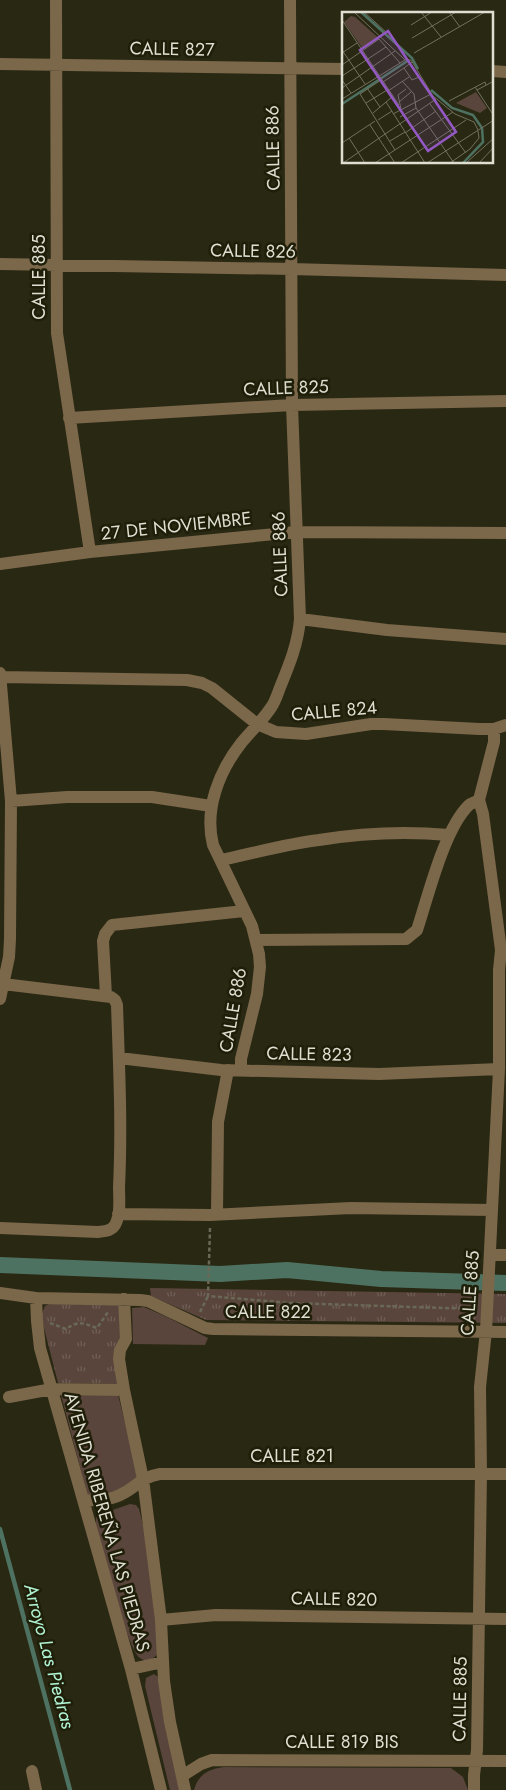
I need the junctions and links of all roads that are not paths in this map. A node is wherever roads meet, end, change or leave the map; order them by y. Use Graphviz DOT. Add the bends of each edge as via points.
graph roads {
  1 [pos="56,0"];
  2 [pos="290,0"];
  3 [pos="0,64"];
  4 [pos="57,64"];
  5 [pos="290,68"];
  6 [pos="342,69"];
  7 [pos="0,264"];
  8 [pos="57,265"];
  9 [pos="292,269"];
  10 [pos="506,275"];
  11 [pos="506,401"];
  12 [pos="292,405"];
  13 [pos="69,418"];
  14 [pos="296,532"];
  15 [pos="506,533"];
  16 [pos="90,552"];
  17 [pos="0,564"];
  18 [pos="300,619"];
  19 [pos="506,639"];
  20 [pos="0,675"];
  21 [pos="257,724"];
  22 [pos="500,727"];
  23 [pos="479,800"];
  24 [pos="11,801"];
  25 [pos="211,806"];
  26 [pos="448,835"];
  27 [pos="221,860"];
  28 [pos="244,911"];
  29 [pos="256,940"];
  30 [pos="504,950"];
  31 [pos="3,984"];
  32 [pos="106,996"];
  33 [pos="0,999"];
  34 [pos="119,1058"];
  35 [pos="499,1069"];
  36 [pos="234,1070"];
  37 [pos="502,1084"];
  38 [pos="492,1210"];
  39 [pos="118,1214"];
  40 [pos="213,1214"];
  41 [pos="0,1228"];
  42 [pos="506,1255"];
  43 [pos="490,1261"];
  44 [pos="0,1292"];
  45 [pos="36,1298"];
  46 [pos="124,1299"];
  47 [pos="486,1332"];
  48 [pos="506,1332"];
  49 [pos="52,1389"];
  50 [pos="124,1390"];
  51 [pos="9,1397"];
  52 [pos="481,1473"];
  53 [pos="506,1474"];
  54 [pos="143,1479"];
  55 [pos="84,1501"];
  56 [pos="479,1618"];
  57 [pos="506,1619"];
  58 [pos="161,1620"];
  59 [pos="163,1662"];
  60 [pos="131,1669"];
  61 [pos="476,1761"];
  62 [pos="506,1761"];
  63 [pos="32,1771"];
  64 [pos="182,1776"];
  65 [pos="36,1790"];
  66 [pos="161,1790"];
  67 [pos="185,1790"];
  68 [pos="474,1790"];
  1 -- 4 [label="street, CALLE 885"];
  2 -- 5 [label="street, CALLE 886"];
  3 -- 4 [label="street, CALLE 827"];
  4 -- 5 [label="street, CALLE 827"];
  4 -- 8 [label="street, CALLE 885"];
  5 -- 6 [label="street, CALLE 827"];
  5 -- 9 [label="street, CALLE 886"];
  7 -- 8 [label="street, CALLE 826"];
  8 -- 9 [label="street, CALLE 826"];
  8 -- 13 [label="street, CALLE 885" via="57,333"];
  9 -- 10 [label="street, CALLE 826"];
  9 -- 12 [label="street, CALLE 886"];
  11 -- 12 [label="street, CALLE 825"];
  12 -- 13 [label="street, CALLE 825"];
  12 -- 14 [label="street, CALLE 886"];
  13 -- 16 [label="street, CALLE 885"];
  14 -- 15 [label="street, 27 DE NOVIEMBRE"];
  14 -- 16 [label="street, 27 DE NOVIEMBRE"];
  14 -- 18 [label="street, CALLE 886"];
  16 -- 17 [label="street, 27 DE NOVIEMBRE"];
  18 -- 19 [label="street" via="387,630"];
  18 -- 21 [label="street, CALLE 886" via="298,636 284,678 272,706"];
  20 -- 21 [label="street, CALLE 824" via="202,682"];
  20 -- 24 [label="street"];
  21 -- 22 [label="street, CALLE 824" via="276,732 306,734 378,724"];
  21 -- 25 [label="street, CALLE 886" via="228,763"];
  22 -- 23 [label="street"];
  23 -- 26 [label="street" via="469,805"];
  23 -- 30 [label="street, CALLE 885"];
  24 -- 25 [label="street" via="152,797"];
  24 -- 31 [label="street" via="10,939"];
  25 -- 27 [label="street, CALLE 886" via="211,837"];
  26 -- 27 [label="street" via="416,832 318,840"];
  26 -- 29 [label="street" via="417,930 406,939"];
  27 -- 28 [label="street, CALLE 886"];
  28 -- 29 [label="street, CALLE 886"];
  28 -- 32 [label="street" via="112,925 103,941"];
  29 -- 36 [label="street, CALLE 886" via="259,976 256,994 241,1059"];
  30 -- 35 [label="street, CALLE 885" via="499,970"];
  31 -- 32 [label="street"];
  31 -- 33 [label="street"];
  32 -- 34 [label="street" via="115,1000 117,1005"];
  34 -- 36 [label="street, CALLE 823"];
  34 -- 39 [label="street" via="121,1150"];
  35 -- 36 [label="street, CALLE 823" via="379,1074"];
  35 -- 37 [label="street, CALLE 885"];
  36 -- 40 [label="street, CALLE 886" via="218,1122"];
  37 -- 38 [label="street, CALLE 885"];
  38 -- 40 [label="street" via="351,1208"];
  38 -- 43 [label="street, CALLE 885"];
  39 -- 40 [label="street"];
  39 -- 41 [label="street" via="109,1231"];
  42 -- 43 [label="street"];
  43 -- 47 [label="street, CALLE 885"];
  44 -- 45 [label="street"];
  45 -- 46 [label="street, CALLE 822"];
  45 -- 49 [label="street, AVENIDA RIBEREÑA LAS PIEDRAS" via="40,1348"];
  46 -- 47 [label="street, CALLE 822" via="148,1302 213,1329"];
  46 -- 50 [label="street, AVENIDA RIBEREÑA LAS PIEDRAS" via="126,1339 119,1359"];
  47 -- 48 [label="street, CALLE 822"];
  47 -- 52 [label="street, CALLE 885" via="480,1387"];
  49 -- 50 [label="street"];
  49 -- 51 [label="street"];
  49 -- 55 [label="street, AVENIDA RIBEREÑA LAS PIEDRAS"];
  50 -- 54 [label="street, AVENIDA RIBEREÑA LAS PIEDRAS"];
  52 -- 53 [label="street, CALLE 821"];
  52 -- 54 [label="street, CALLE 821" via="160,1474"];
  52 -- 56 [label="street, CALLE 885"];
  54 -- 55 [label="street, CALLE 821" via="114,1498"];
  54 -- 58 [label="street, AVENIDA RIBEREÑA LAS PIEDRAS"];
  55 -- 60 [label="street, AVENIDA RIBEREÑA LAS PIEDRAS"];
  56 -- 57 [label="street, CALLE 820"];
  56 -- 58 [label="street, CALLE 820" via="216,1615"];
  56 -- 61 [label="street, CALLE 885"];
  58 -- 59 [label="street, AVENIDA RIBEREÑA LAS PIEDRAS"];
  59 -- 60 [label="street"];
  59 -- 64 [label="street, AVENIDA RIBEREÑA LAS PIEDRAS" via="170,1722"];
  60 -- 66 [label="street, AVENIDA RIBEREÑA LAS PIEDRAS"];
  61 -- 62 [label="street, CALLE 819 BIS"];
  61 -- 64 [label="street, CALLE 819 BIS" via="212,1760"];
  61 -- 68 [label="street, CALLE 885"];
  63 -- 65 [label="street"];
  64 -- 67 [label="street, AVENIDA RIBEREÑA LAS PIEDRAS"];
}
